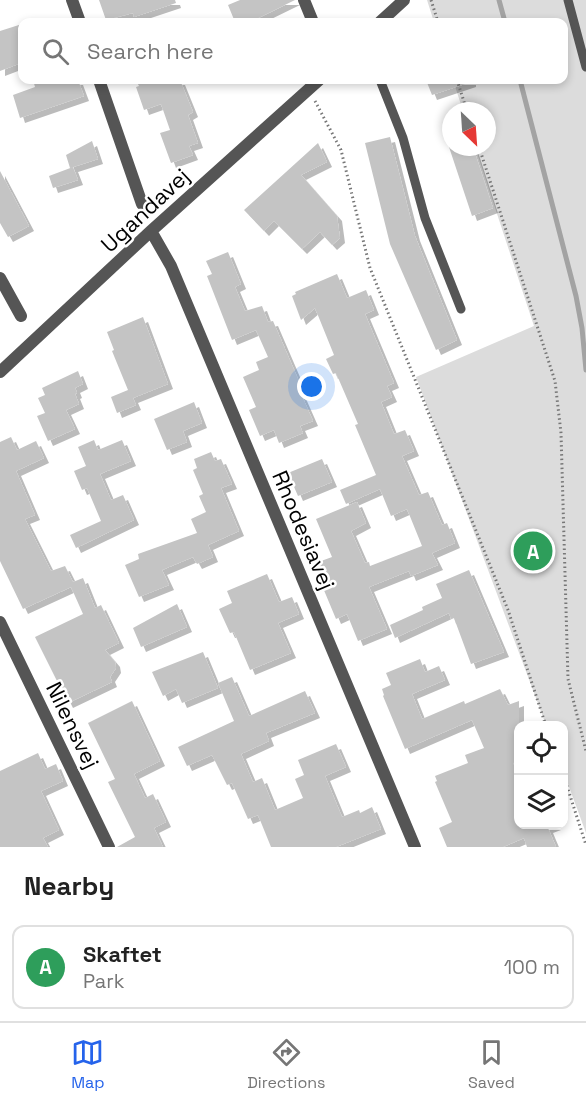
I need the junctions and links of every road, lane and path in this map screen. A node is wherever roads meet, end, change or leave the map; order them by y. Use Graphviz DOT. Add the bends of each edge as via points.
graph roads {
  1 [pos="72,0"];
  2 [pos="304,0"];
  3 [pos="404,0"];
  4 [pos="431,0"];
  5 [pos="568,0"];
  6 [pos="79,18"];
  7 [pos="312,18"];
  8 [pos="384,18"];
  9 [pos="437,18"];
  10 [pos="586,67"];
  11 [pos="100,84"];
  12 [pos="314,84"];
  13 [pos="382,84"];
  14 [pos="458,84"];
  15 [pos="308,89"];
  16 [pos="464,102"];
  17 [pos="482,156"];
  18 [pos="142,204"];
  19 [pos="151,231"];
  20 [pos="0,278"];
  21 [pos="461,309"];
  22 [pos="21,316"];
  23 [pos="0,372"];
  24 [pos="0,622"];
  25 [pos="544,721"];
  26 [pos="586,751"];
  27 [pos="568,789"];
  28 [pos="586,845"];
  29 [pos="109,847"];
  30 [pos="414,847"];
  1 -- 6 [label="street"];
  2 -- 7 [label="street"];
  3 -- 8 [label="street"];
  4 -- 9 [label="path"];
  5 -- 10 [label="lane"];
  11 -- 18 [label="street"];
  12 -- 15 [label="street, Ugandavej"];
  13 -- 21 [label="lane" via="403,138 425,218"];
  14 -- 16 [label="path"];
  15 -- 19 [label="street, Ugandavej"];
  15 -- 25 [label="path" via="341,150 370,268 508,610"];
  17 -- 26 [label="path" via="555,381 561,433 568,679"];
  19 -- 23 [label="street, Ugandavej"];
  19 -- 30 [label="street, Rhodesiavej" via="171,266"];
  20 -- 22 [label="street"];
  24 -- 29 [label="street, Nilensvej"];
  27 -- 28 [label="path"];
}
